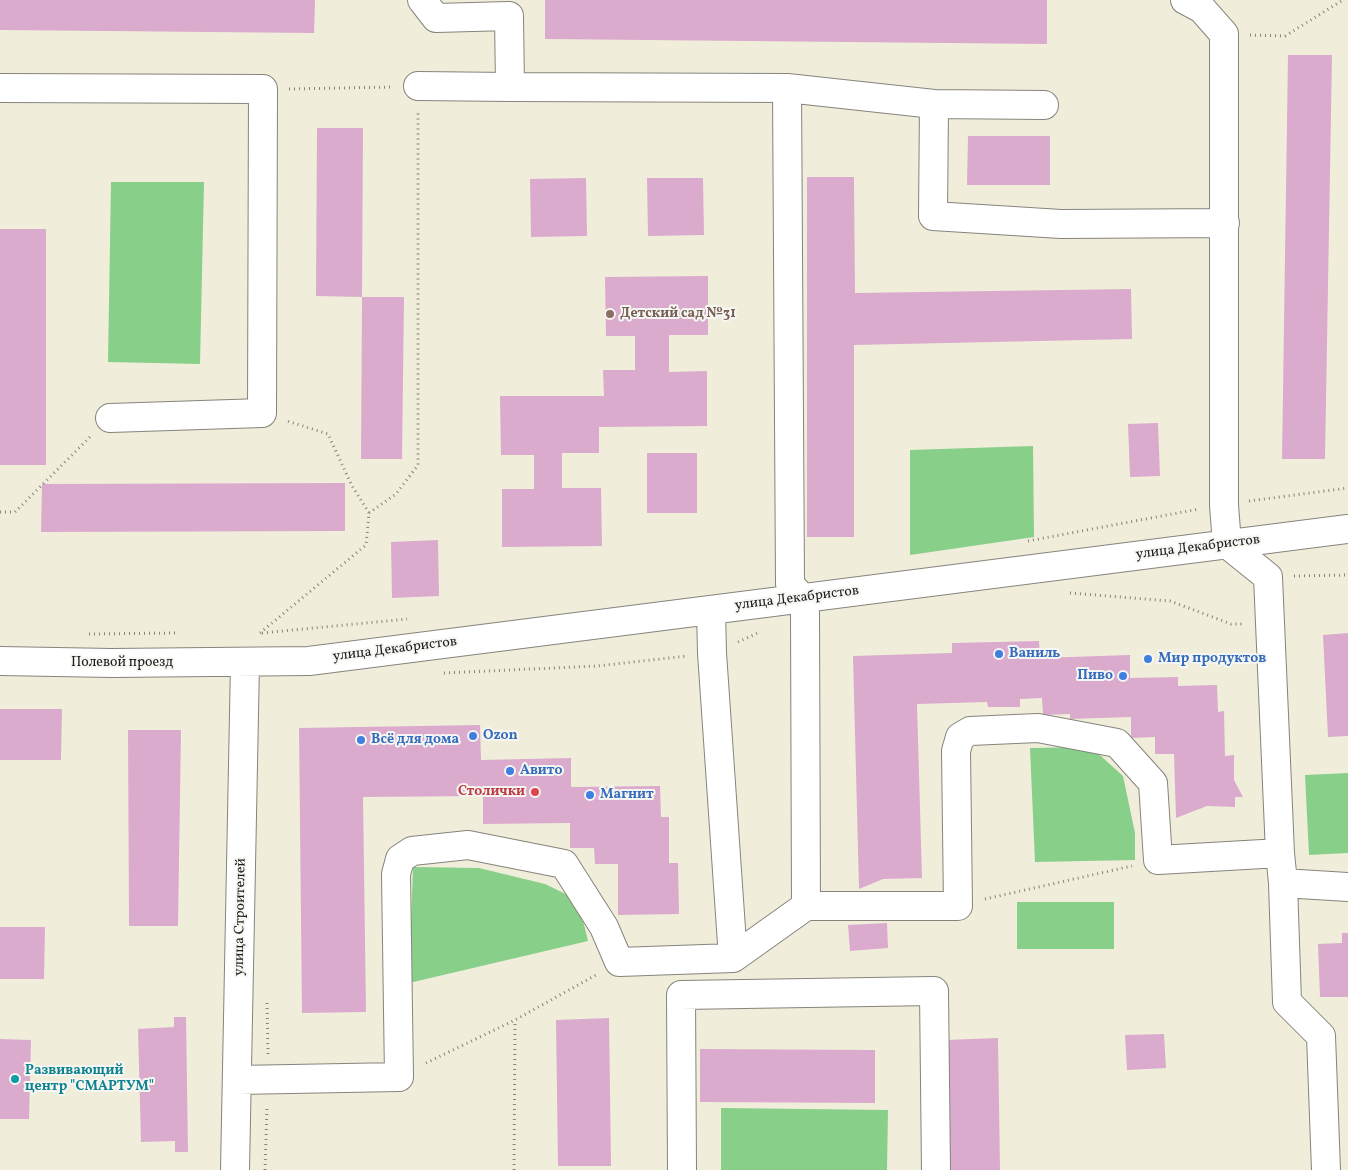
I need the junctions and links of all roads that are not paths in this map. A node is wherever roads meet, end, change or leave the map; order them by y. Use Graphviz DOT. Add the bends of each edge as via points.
graph roads {
  1 [pos="422,0"];
  2 [pos="1185,0"];
  3 [pos="418,86"];
  4 [pos="510,87"];
  5 [pos="0,88"];
  6 [pos="787,88"];
  7 [pos="934,104"];
  8 [pos="1044,105"];
  9 [pos="1225,223"];
  10 [pos="110,418"];
  11 [pos="1348,529"];
  12 [pos="1227,544"];
  13 [pos="802,598"];
  14 [pos="711,610"];
  15 [pos="0,661"];
  16 [pos="245,663"];
  17 [pos="1280,853"];
  18 [pos="1284,883"];
  19 [pos="1348,888"];
  20 [pos="806,906"];
  21 [pos="733,958"];
  22 [pos="237,1080"];
  23 [pos="235,1170"];
  24 [pos="682,1170"];
  25 [pos="936,1170"];
  26 [pos="1326,1170"];
  1 -- 4 [label="street" via="436,18 509,16"];
  2 -- 9 [label="street" via="1202,9 1224,34"];
  3 -- 4 [label="street"];
  4 -- 6 [label="street"];
  5 -- 10 [label="street" via="263,89 262,413"];
  6 -- 7 [label="street"];
  6 -- 13 [label="street" via="790,584"];
  7 -- 8 [label="street"];
  7 -- 9 [label="street" via="933,216 1061,224"];
  9 -- 12 [label="street" via="1224,505"];
  11 -- 12 [label="street, улица Декабристов"];
  12 -- 13 [label="street, улица Декабристов"];
  12 -- 17 [label="street" via="1268,577"];
  13 -- 14 [label="street, улица Декабристов"];
  13 -- 20 [label="street" via="806,612"];
  14 -- 16 [label="street, улица Декабристов" via="309,661"];
  14 -- 21 [label="street"];
  15 -- 16 [label="street, Полевой проезд"];
  16 -- 22 [label="street, улица Строителей"];
  17 -- 18 [label="street"];
  17 -- 20 [label="street" via="1158,860 1154,783 1117,742 1038,728 970,732 960,737 956,751 958,906"];
  18 -- 19 [label="street"];
  18 -- 26 [label="street" via="1287,1002 1321,1036"];
  20 -- 21 [label="street"];
  21 -- 22 [label="street" via="619,962 604,927 564,864 468,845 412,851 400,859 396,874 399,1077"];
  22 -- 23 [label="street, улица Строителей"];
  24 -- 25 [label="street" via="682,995 934,991"];
}
